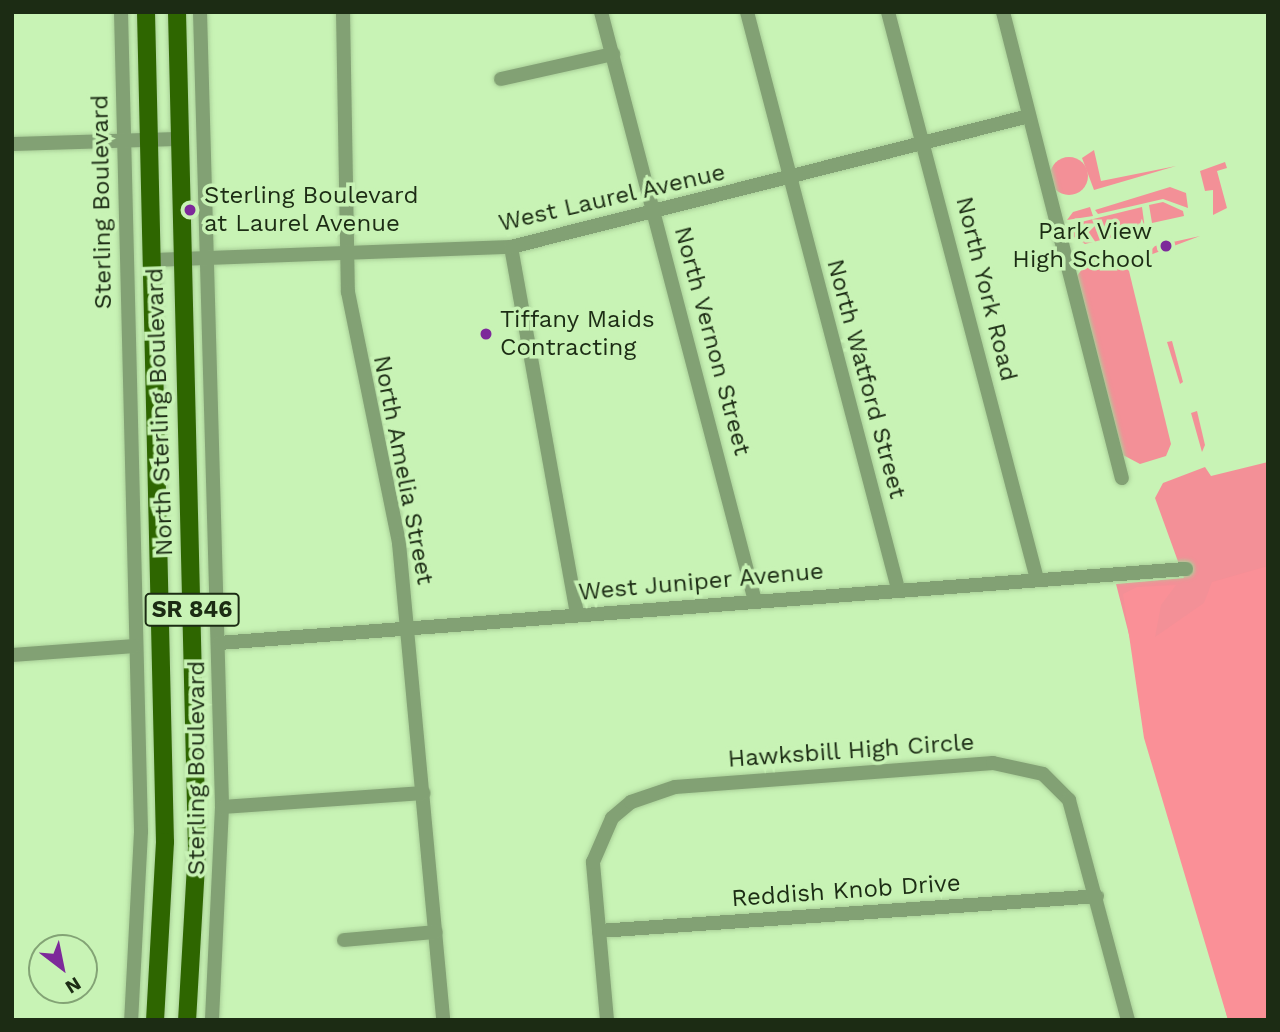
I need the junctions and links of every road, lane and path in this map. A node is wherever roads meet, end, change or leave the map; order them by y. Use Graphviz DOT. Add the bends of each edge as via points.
graph roads {
  1 [pos="121,12"];
  2 [pos="146,12"];
  3 [pos="177,12"];
  4 [pos="200,12"];
  5 [pos="344,12"];
  6 [pos="601,12"];
  7 [pos="747,12"];
  8 [pos="888,12"];
  9 [pos="1003,12"];
  10 [pos="613,54"];
  11 [pos="501,79"];
  12 [pos="1029,116"];
  13 [pos="177,139"];
  14 [pos="153,141"];
  15 [pos="123,143"];
  16 [pos="12,144"];
  17 [pos="925,145"];
  18 [pos="789,180"];
  19 [pos="654,215"];
  20 [pos="511,247"];
  21 [pos="347,254"];
  22 [pos="179,258"];
  23 [pos="205,258"];
  24 [pos="153,260"];
  25 [pos="1122,478"];
  26 [pos="1186,569"];
  27 [pos="1037,579"];
  28 [pos="898,589"];
  29 [pos="755,601"];
  30 [pos="577,615"];
  31 [pos="410,626"];
  32 [pos="219,643"];
  33 [pos="135,646"];
  34 [pos="12,655"];
  35 [pos="424,793"];
  36 [pos="222,807"];
  37 [pos="1097,896"];
  38 [pos="599,931"];
  39 [pos="436,932"];
  40 [pos="344,940"];
  41 [pos="131,1020"];
  42 [pos="155,1020"];
  43 [pos="187,1020"];
  44 [pos="212,1020"];
  45 [pos="443,1020"];
  46 [pos="607,1020"];
  47 [pos="1128,1020"];
  1 -- 15 [label="street, Sterling Boulevard"];
  2 -- 14 [label="main road, North Sterling Boulevard / SR 846"];
  3 -- 13 [label="main road, North Sterling Boulevard / SR 846"];
  4 -- 23 [label="street, Sterling Boulevard"];
  5 -- 21 [label="street, North Amelia Street"];
  6 -- 10 [label="street, North Vernon Street"];
  7 -- 18 [label="street, North Watford Street"];
  8 -- 17 [label="street, North York Road"];
  9 -- 12 [label="street"];
  10 -- 11 [label="street"];
  10 -- 19 [label="street, North Vernon Street"];
  12 -- 17 [label="street, West Laurel Avenue"];
  12 -- 25 [label="street"];
  13 -- 14 [label="street"];
  13 -- 22 [label="main road, North Sterling Boulevard / SR 846"];
  14 -- 15 [label="street"];
  14 -- 24 [label="main road, North Sterling Boulevard / SR 846"];
  15 -- 16 [label="street"];
  15 -- 33 [label="street, Sterling Boulevard"];
  17 -- 18 [label="street, West Laurel Avenue"];
  17 -- 27 [label="street, North York Road"];
  18 -- 19 [label="street, West Laurel Avenue"];
  18 -- 28 [label="street, North Watford Street"];
  19 -- 20 [label="street, West Laurel Avenue"];
  19 -- 29 [label="street, North Vernon Street"];
  20 -- 21 [label="street, West Laurel Avenue"];
  20 -- 30 [label="street"];
  21 -- 23 [label="street, West Laurel Avenue"];
  21 -- 31 [label="street, North Amelia Street" via="354,344 396,529"];
  22 -- 23 [label="street, West Laurel Avenue"];
  22 -- 24 [label="street, West Laurel Avenue"];
  22 -- 43 [label="main road, North Sterling Boulevard / SR 846" via="197,823"];
  23 -- 32 [label="street, Sterling Boulevard"];
  24 -- 42 [label="main road, North Sterling Boulevard / SR 846" via="165,842"];
  26 -- 27 [label="street, West Juniper Avenue"];
  27 -- 28 [label="street, West Juniper Avenue"];
  28 -- 29 [label="street, West Juniper Avenue"];
  29 -- 30 [label="street, West Juniper Avenue"];
  30 -- 31 [label="street, West Juniper Avenue"];
  31 -- 32 [label="street, West Juniper Avenue"];
  31 -- 35 [label="street, North Amelia Street"];
  32 -- 36 [label="street, Sterling Boulevard"];
  33 -- 34 [label="street"];
  33 -- 41 [label="street, Sterling Boulevard" via="141,832"];
  35 -- 36 [label="street"];
  35 -- 39 [label="street, North Amelia Street"];
  36 -- 44 [label="street, Sterling Boulevard"];
  37 -- 38 [label="street, Reddish Knob Drive"];
  37 -- 38 [label="street, Hawksbill High Circle" via="1069,800 1042,774 993,763 652,792 612,818 599,839 593,862"];
  37 -- 47 [label="street, Hawksbill High Circle"];
  38 -- 46 [label="street, Hawksbill High Circle"];
  39 -- 40 [label="street"];
  39 -- 45 [label="street, North Amelia Street"];
}
